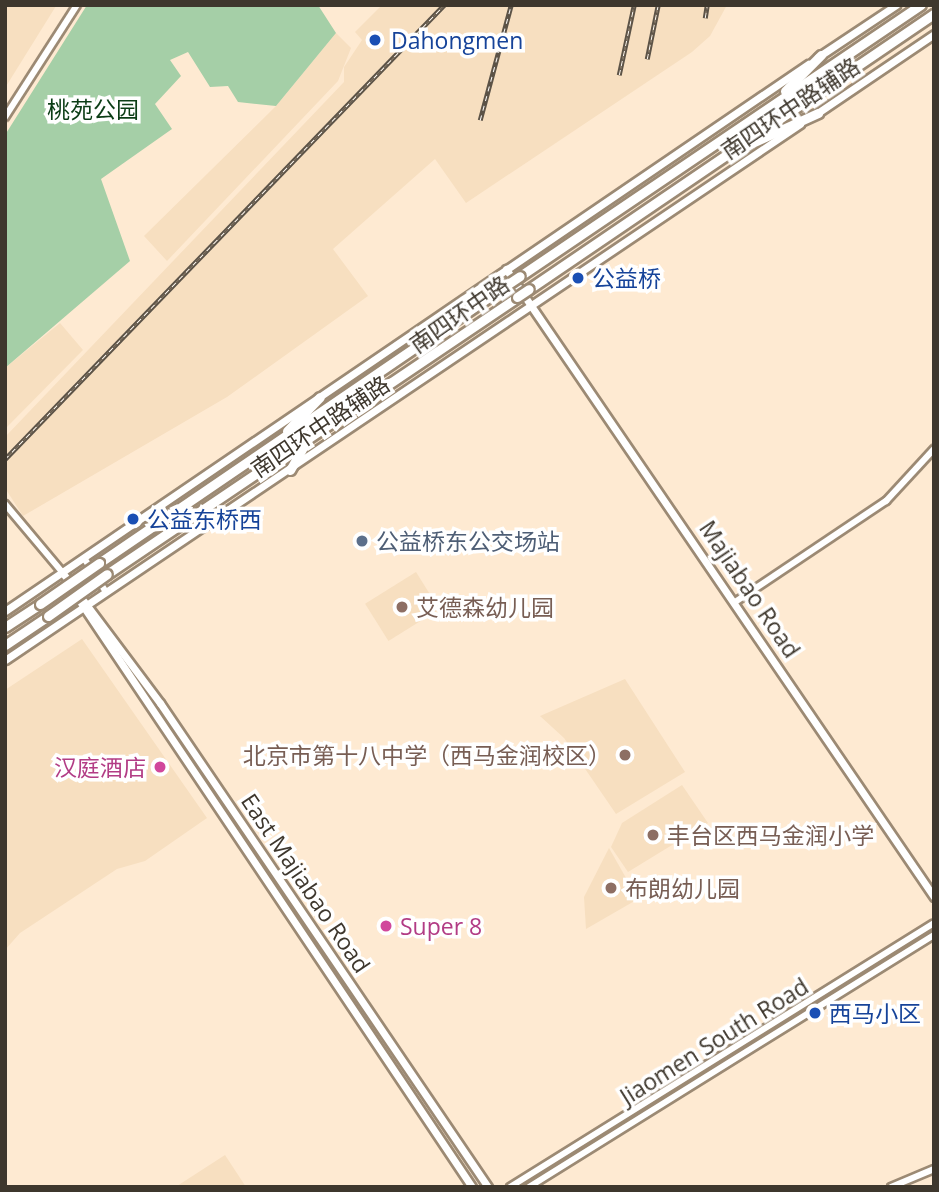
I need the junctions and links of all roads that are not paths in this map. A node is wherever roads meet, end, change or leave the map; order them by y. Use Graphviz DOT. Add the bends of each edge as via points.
graph roads {
  1 [pos="77,5"];
  2 [pos="896,5"];
  3 [pos="921,5"];
  4 [pos="933,15"];
  5 [pos="934,34"];
  6 [pos="821,55"];
  7 [pos="771,106"];
  8 [pos="818,113"];
  9 [pos="5,117"];
  10 [pos="723,157"];
  11 [pos="506,269"];
  12 [pos="532,304"];
  13 [pos="320,397"];
  14 [pos="307,442"];
  15 [pos="274,445"];
  16 [pos="934,449"];
  17 [pos="290,470"];
  18 [pos="5,504"];
  19 [pos="84,558"];
  20 [pos="62,572"];
  21 [pos="106,592"];
  22 [pos="91,602"];
  23 [pos="735,602"];
  24 [pos="80,610"];
  25 [pos="5,611"];
  26 [pos="5,627"];
  27 [pos="5,645"];
  28 [pos="5,660"];
  29 [pos="934,897"];
  30 [pos="934,923"];
  31 [pos="934,935"];
  32 [pos="934,1169"];
  33 [pos="472,1187"];
  34 [pos="488,1187"];
  35 [pos="510,1187"];
  36 [pos="529,1187"];
  37 [pos="891,1187"];
  1 -- 9 [label="street"];
  2 -- 6 [label="main road, 南四环中路辅路"];
  3 -- 7 [label="highway, 南四环中路"];
  4 -- 10 [label="highway, 南四环中路"];
  5 -- 8 [label="main road, 南四环中路辅路"];
  6 -- 7 [label="highway"];
  6 -- 11 [label="main road, 南四环中路辅路"];
  7 -- 15 [label="highway, 南四环中路, bridge"];
  8 -- 10 [label="highway"];
  8 -- 12 [label="main road, 南四环中路辅路"];
  10 -- 14 [label="highway, 南四环中路, bridge"];
  11 -- 12 [label="main road, Majiabao Road"];
  11 -- 13 [label="main road, 南四环中路辅路"];
  12 -- 17 [label="main road, 南四环中路辅路"];
  12 -- 23 [label="main road, Majiabao Road"];
  13 -- 15 [label="highway"];
  13 -- 19 [label="main road, 南四环中路辅路"];
  14 -- 17 [label="highway"];
  14 -- 27 [label="highway, 南四环中路, bridge"];
  15 -- 26 [label="highway, 南四环中路, bridge"];
  16 -- 23 [label="street" via="886,501"];
  17 -- 21 [label="main road, 南四环中路辅路"];
  18 -- 20 [label="street"];
  19 -- 20 [label="main road, 南四环中路辅路"];
  19 -- 21 [label="street"];
  20 -- 22 [label="main road, East Majiabao Road"];
  20 -- 24 [label="main road"];
  20 -- 25 [label="main road, 南四环中路辅路"];
  21 -- 22 [label="main road, 南四环中路辅路"];
  22 -- 24 [label="main road, 南四环中路辅路"];
  22 -- 34 [label="main road, East Majiabao Road"];
  23 -- 29 [label="main road, Majiabao Road"];
  24 -- 28 [label="main road, 南四环中路辅路"];
  24 -- 33 [label="main road"];
  30 -- 35 [label="street, Jiaomen South Road"];
  31 -- 36 [label="street"];
  32 -- 37 [label="street"];
}
